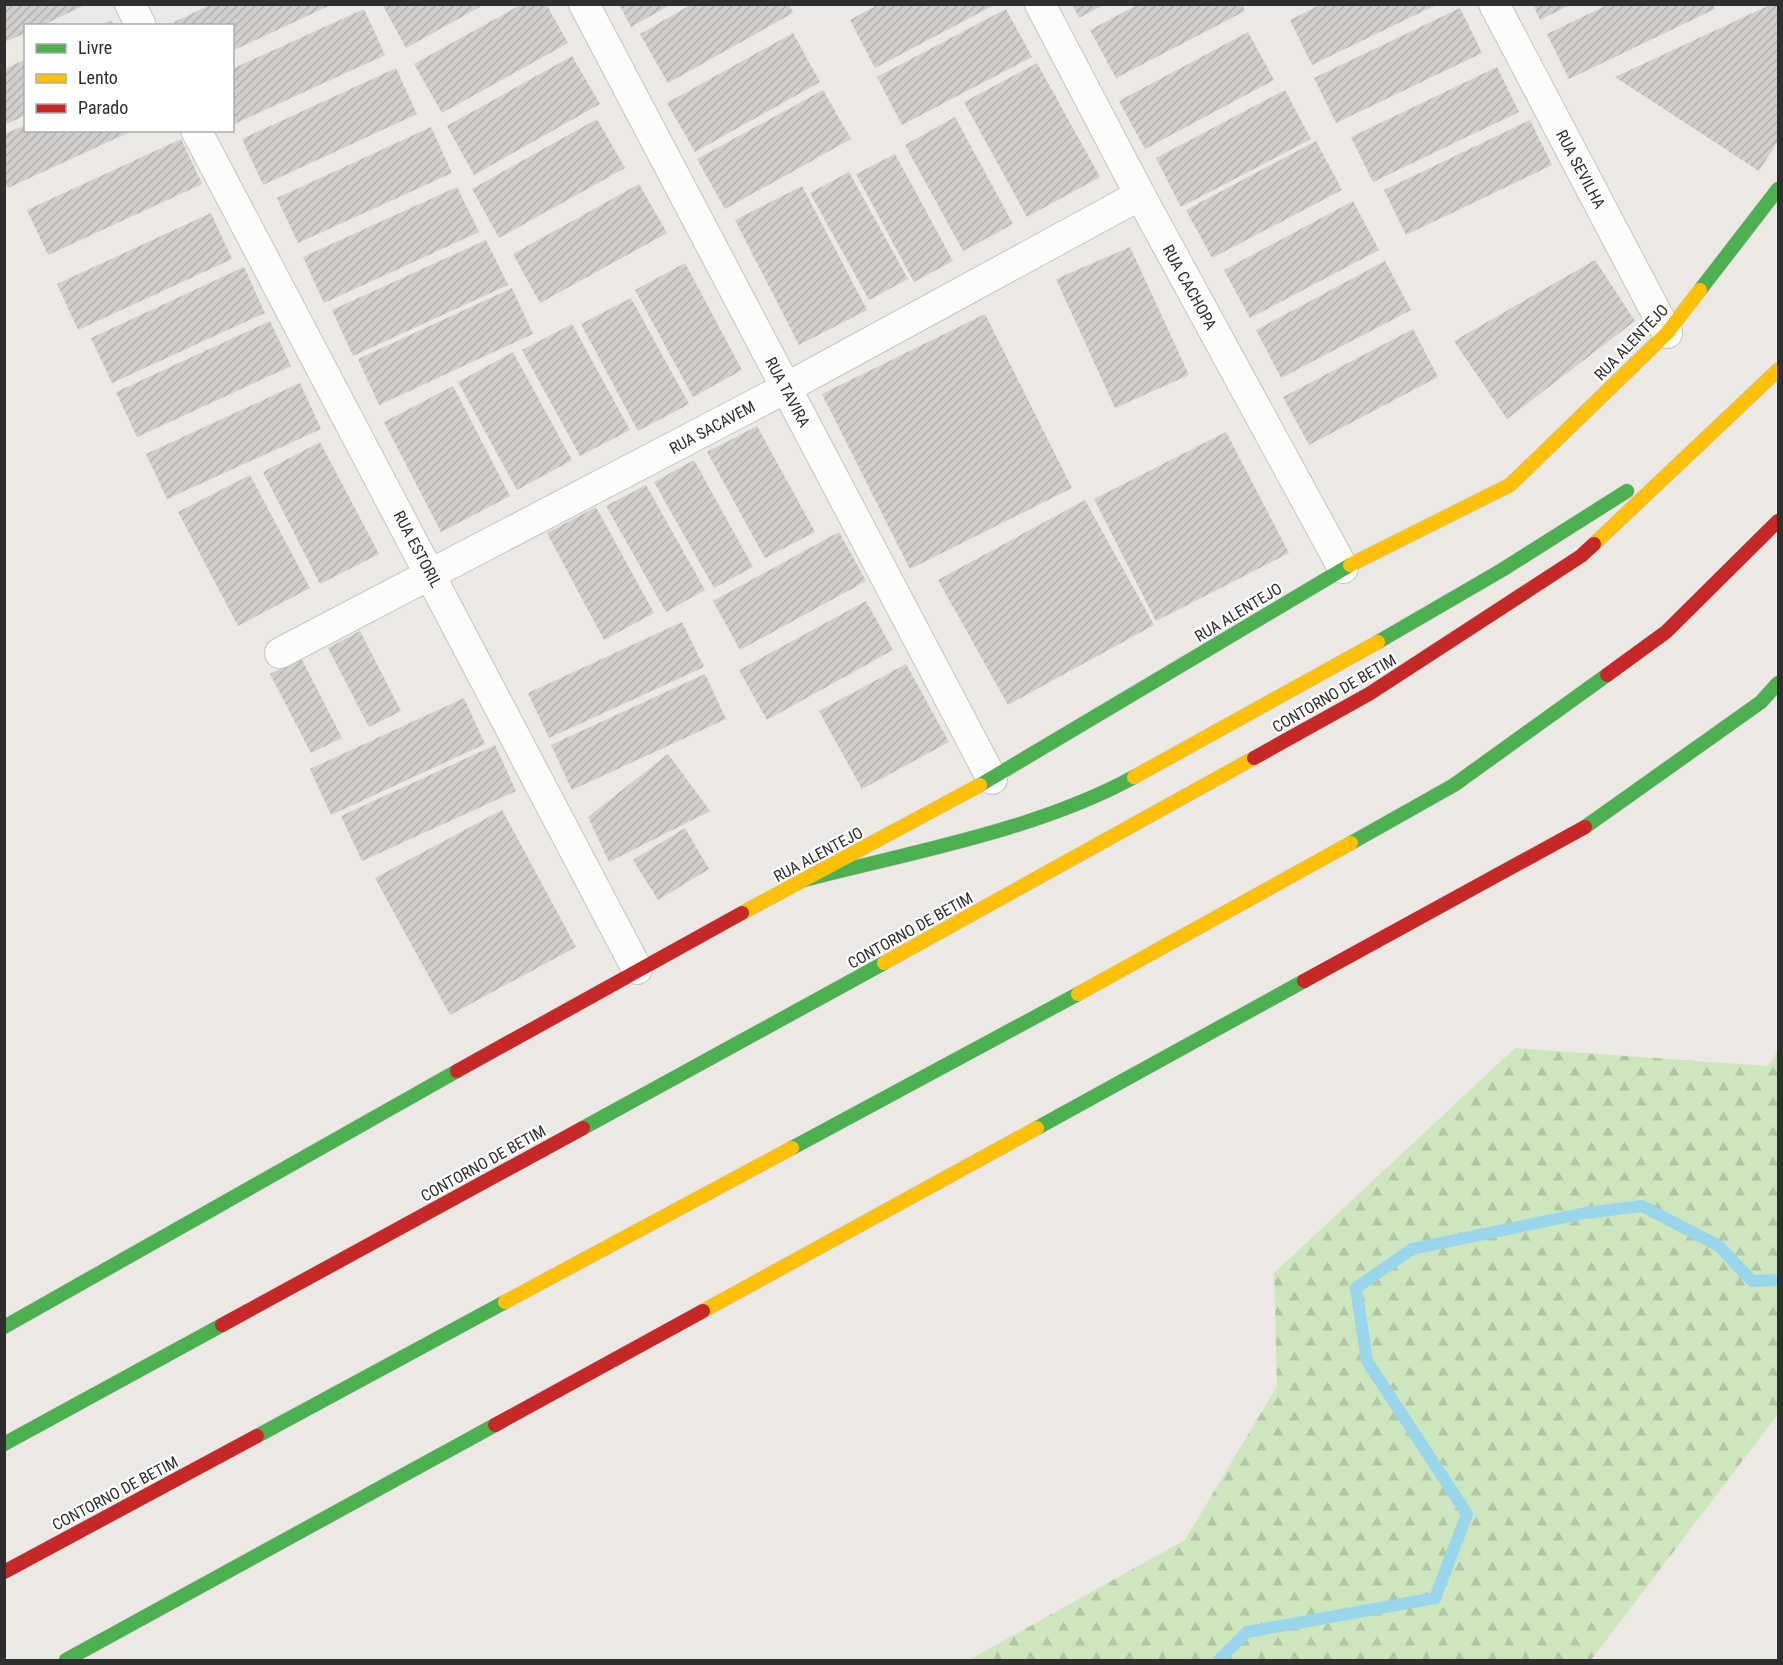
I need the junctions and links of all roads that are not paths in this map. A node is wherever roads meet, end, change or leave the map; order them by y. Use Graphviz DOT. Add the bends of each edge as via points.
graph roads {
  1 [pos="130,4"];
  2 [pos="584,4"];
  3 [pos="1040,4"];
  4 [pos="1494,4"];
  5 [pos="140,24"];
  6 [pos="197,132"];
  7 [pos="1779,189"];
  8 [pos="1140,195"];
  9 [pos="1667,333"];
  10 [pos="1779,370"];
  11 [pos="786,388"];
  12 [pos="1670,472"];
  13 [pos="1779,521"];
  14 [pos="1343,568"];
  15 [pos="430,574"];
  16 [pos="280,653"];
  17 [pos="1779,683"];
  18 [pos="992,779"];
  19 [pos="804,880"];
  20 [pos="637,969"];
  21 [pos="4,1328"];
  22 [pos="4,1444"];
  23 [pos="4,1572"];
  24 [pos="66,1660"];
  1 -- 5 [label="street"];
  2 -- 11 [label="street, RUA TAVIRA"];
  3 -- 8 [label="street, RUA CACHOPA"];
  4 -- 9 [label="street, RUA SEVILHA"];
  6 -- 15 [label="street, RUA ESTORIL"];
  7 -- 9 [label="main road, RUA ALENTEJO"];
  8 -- 11 [label="street, RUA SACAVEM"];
  8 -- 14 [label="street, RUA CACHOPA"];
  9 -- 14 [label="main road, RUA ALENTEJO" via="1510,485"];
  10 -- 12 [label="main road, CONTORNO DE BETIM"];
  11 -- 15 [label="street, RUA SACAVEM"];
  11 -- 18 [label="street, RUA TAVIRA"];
  12 -- 19 [label="main road" via="1624,493 1540,548 1346,661 1096,798 1015,825"];
  12 -- 22 [label="main road, CONTORNO DE BETIM" via="1581,556 1369,694"];
  13 -- 23 [label="main road, CONTORNO DE BETIM" via="1666,632 1454,785 1169,945"];
  14 -- 18 [label="main road, RUA ALENTEJO"];
  15 -- 16 [label="street, RUA SACAVEM"];
  15 -- 20 [label="street, RUA ESTORIL"];
  17 -- 24 [label="main road" via="1761,702 1590,824"];
  18 -- 19 [label="main road, RUA ALENTEJO"];
  19 -- 20 [label="main road, RUA ALENTEJO"];
  20 -- 21 [label="main road, RUA ALENTEJO"];
}
